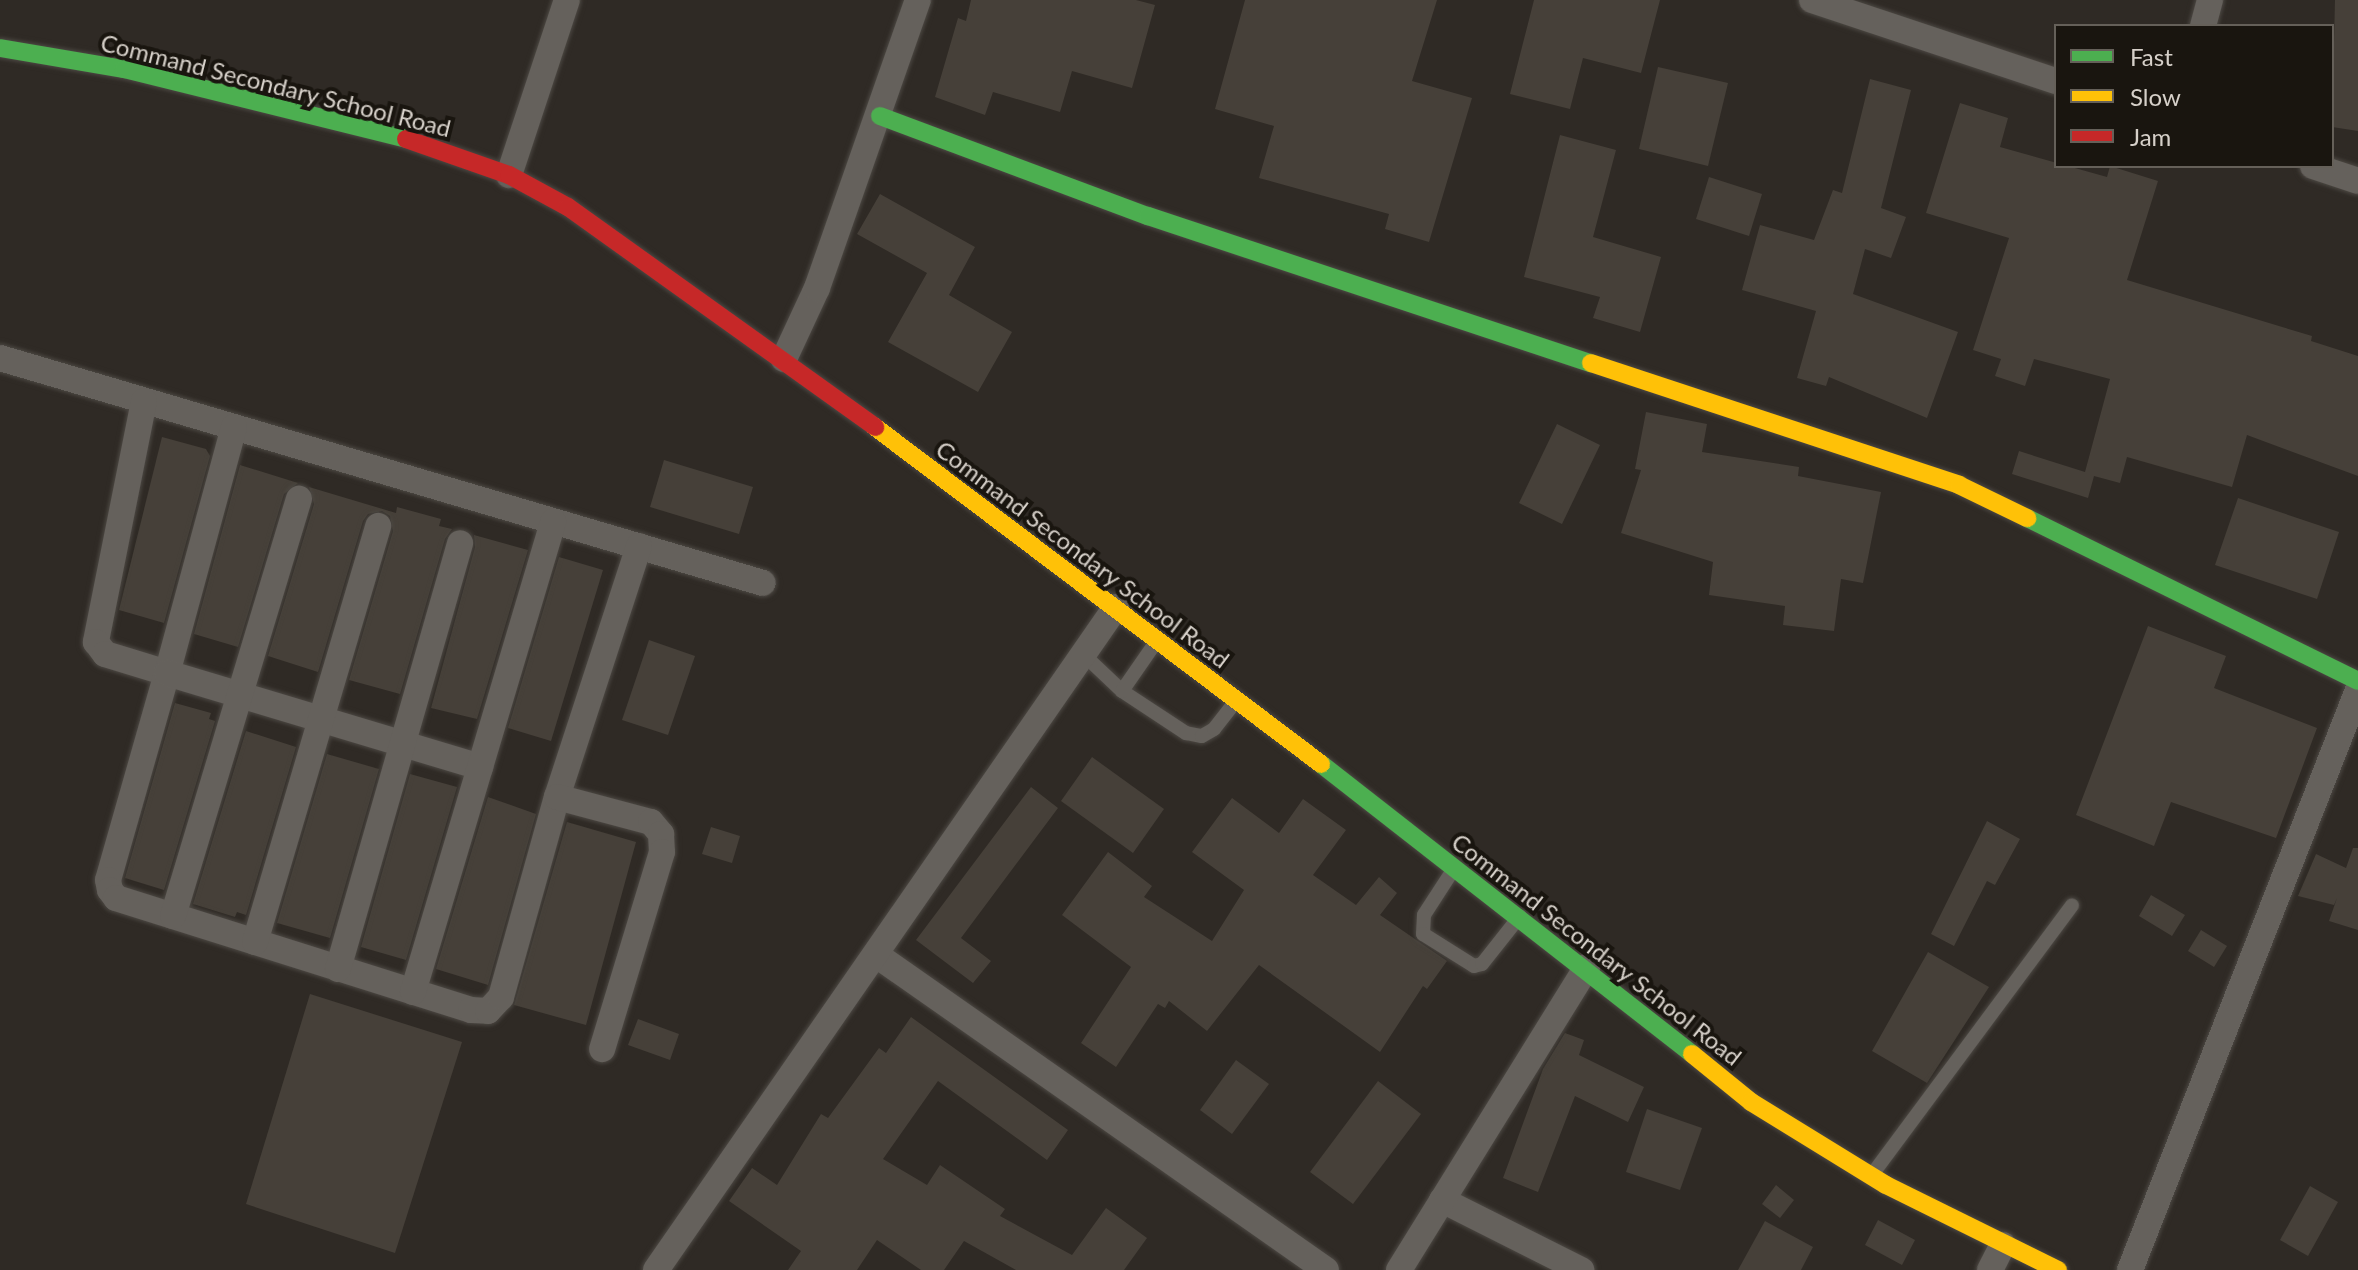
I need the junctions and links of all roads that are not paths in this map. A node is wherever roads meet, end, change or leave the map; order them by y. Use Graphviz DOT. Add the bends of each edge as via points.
graph roads {
  1 [pos="567,0"];
  2 [pos="918,0"];
  3 [pos="2210,0"];
  4 [pos="1818,1"];
  5 [pos="2204,24"];
  6 [pos="0,48"];
  7 [pos="2054,80"];
  8 [pos="880,116"];
  9 [pos="2319,168"];
  10 [pos="509,175"];
  11 [pos="2358,181"];
  12 [pos="0,358"];
  13 [pos="784,359"];
  14 [pos="144,401"];
  15 [pos="234,427"];
  16 [pos="299,499"];
  17 [pos="553,521"];
  18 [pos="378,526"];
  19 [pos="460,543"];
  20 [pos="639,546"];
  21 [pos="763,583"];
  22 [pos="1116,607"];
  23 [pos="1158,639"];
  24 [pos="1084,655"];
  25 [pos="167,673"];
  26 [pos="2358,681"];
  27 [pos="2358,690"];
  28 [pos="1122,691"];
  29 [pos="241,695"];
  30 [pos="1237,700"];
  31 [pos="321,719"];
  32 [pos="402,743"];
  33 [pos="480,767"];
  34 [pos="557,797"];
  35 [pos="1455,867"];
  36 [pos="2072,905"];
  37 [pos="173,916"];
  38 [pos="1520,916"];
  39 [pos="255,942"];
  40 [pos="878,956"];
  41 [pos="1587,967"];
  42 [pos="338,969"];
  43 [pos="413,992"];
  44 [pos="602,1049"];
  45 [pos="1871,1176"];
  46 [pos="1442,1200"];
  47 [pos="2003,1245"];
  48 [pos="656,1270"];
  49 [pos="1326,1270"];
  50 [pos="1399,1270"];
  51 [pos="1581,1270"];
  52 [pos="1990,1270"];
  53 [pos="2058,1270"];
  54 [pos="2130,1270"];
  1 -- 10 [label="street"];
  2 -- 8 [label="street"];
  3 -- 5 [label="street"];
  4 -- 7 [label="street"];
  6 -- 10 [label="main road, Command Secondary School Road" via="124,69 386,132"];
  8 -- 13 [label="street" via="817,288"];
  8 -- 26 [label="main road" via="1148,216 1959,485"];
  9 -- 11 [label="street"];
  10 -- 13 [label="main road, Command Secondary School Road" via="581,216"];
  12 -- 14 [label="street"];
  13 -- 22 [label="main road, Command Secondary School Road"];
  14 -- 15 [label="street"];
  14 -- 25 [label="street" via="96,642 105,654"];
  15 -- 17 [label="street"];
  15 -- 25 [label="street"];
  16 -- 29 [label="street"];
  17 -- 20 [label="street"];
  17 -- 33 [label="street"];
  18 -- 31 [label="street"];
  19 -- 32 [label="street"];
  20 -- 21 [label="street"];
  20 -- 34 [label="street"];
  22 -- 23 [label="main road, Command Secondary School Road"];
  22 -- 24 [label="street"];
  23 -- 28 [label="lane"];
  23 -- 30 [label="main road, Command Secondary School Road"];
  24 -- 28 [label="lane"];
  24 -- 40 [label="street"];
  25 -- 29 [label="street"];
  25 -- 37 [label="street" via="108,880 116,898"];
  27 -- 54 [label="street"];
  28 -- 30 [label="lane" via="1186,733 1202,736"];
  29 -- 31 [label="street"];
  29 -- 37 [label="street"];
  30 -- 35 [label="main road, Command Secondary School Road"];
  31 -- 32 [label="street"];
  31 -- 39 [label="street"];
  32 -- 33 [label="street"];
  32 -- 42 [label="street"];
  33 -- 43 [label="street"];
  34 -- 43 [label="street" via="501,997 488,1011"];
  34 -- 44 [label="street" via="651,822 661,834 662,852"];
  35 -- 38 [label="main road, Command Secondary School Road"];
  35 -- 38 [label="lane" via="1424,915 1423,934 1474,966 1482,964"];
  36 -- 45 [label="lane"];
  37 -- 39 [label="street"];
  38 -- 41 [label="main road, Command Secondary School Road"];
  39 -- 42 [label="street"];
  40 -- 48 [label="street"];
  40 -- 49 [label="street"];
  41 -- 45 [label="main road, Command Secondary School Road" via="1751,1102"];
  41 -- 46 [label="street"];
  42 -- 43 [label="street"];
  45 -- 47 [label="main road, Command Secondary School Road"];
  46 -- 50 [label="street"];
  46 -- 51 [label="street"];
  47 -- 52 [label="street"];
  47 -- 53 [label="main road, Command Secondary School Road"];
}
